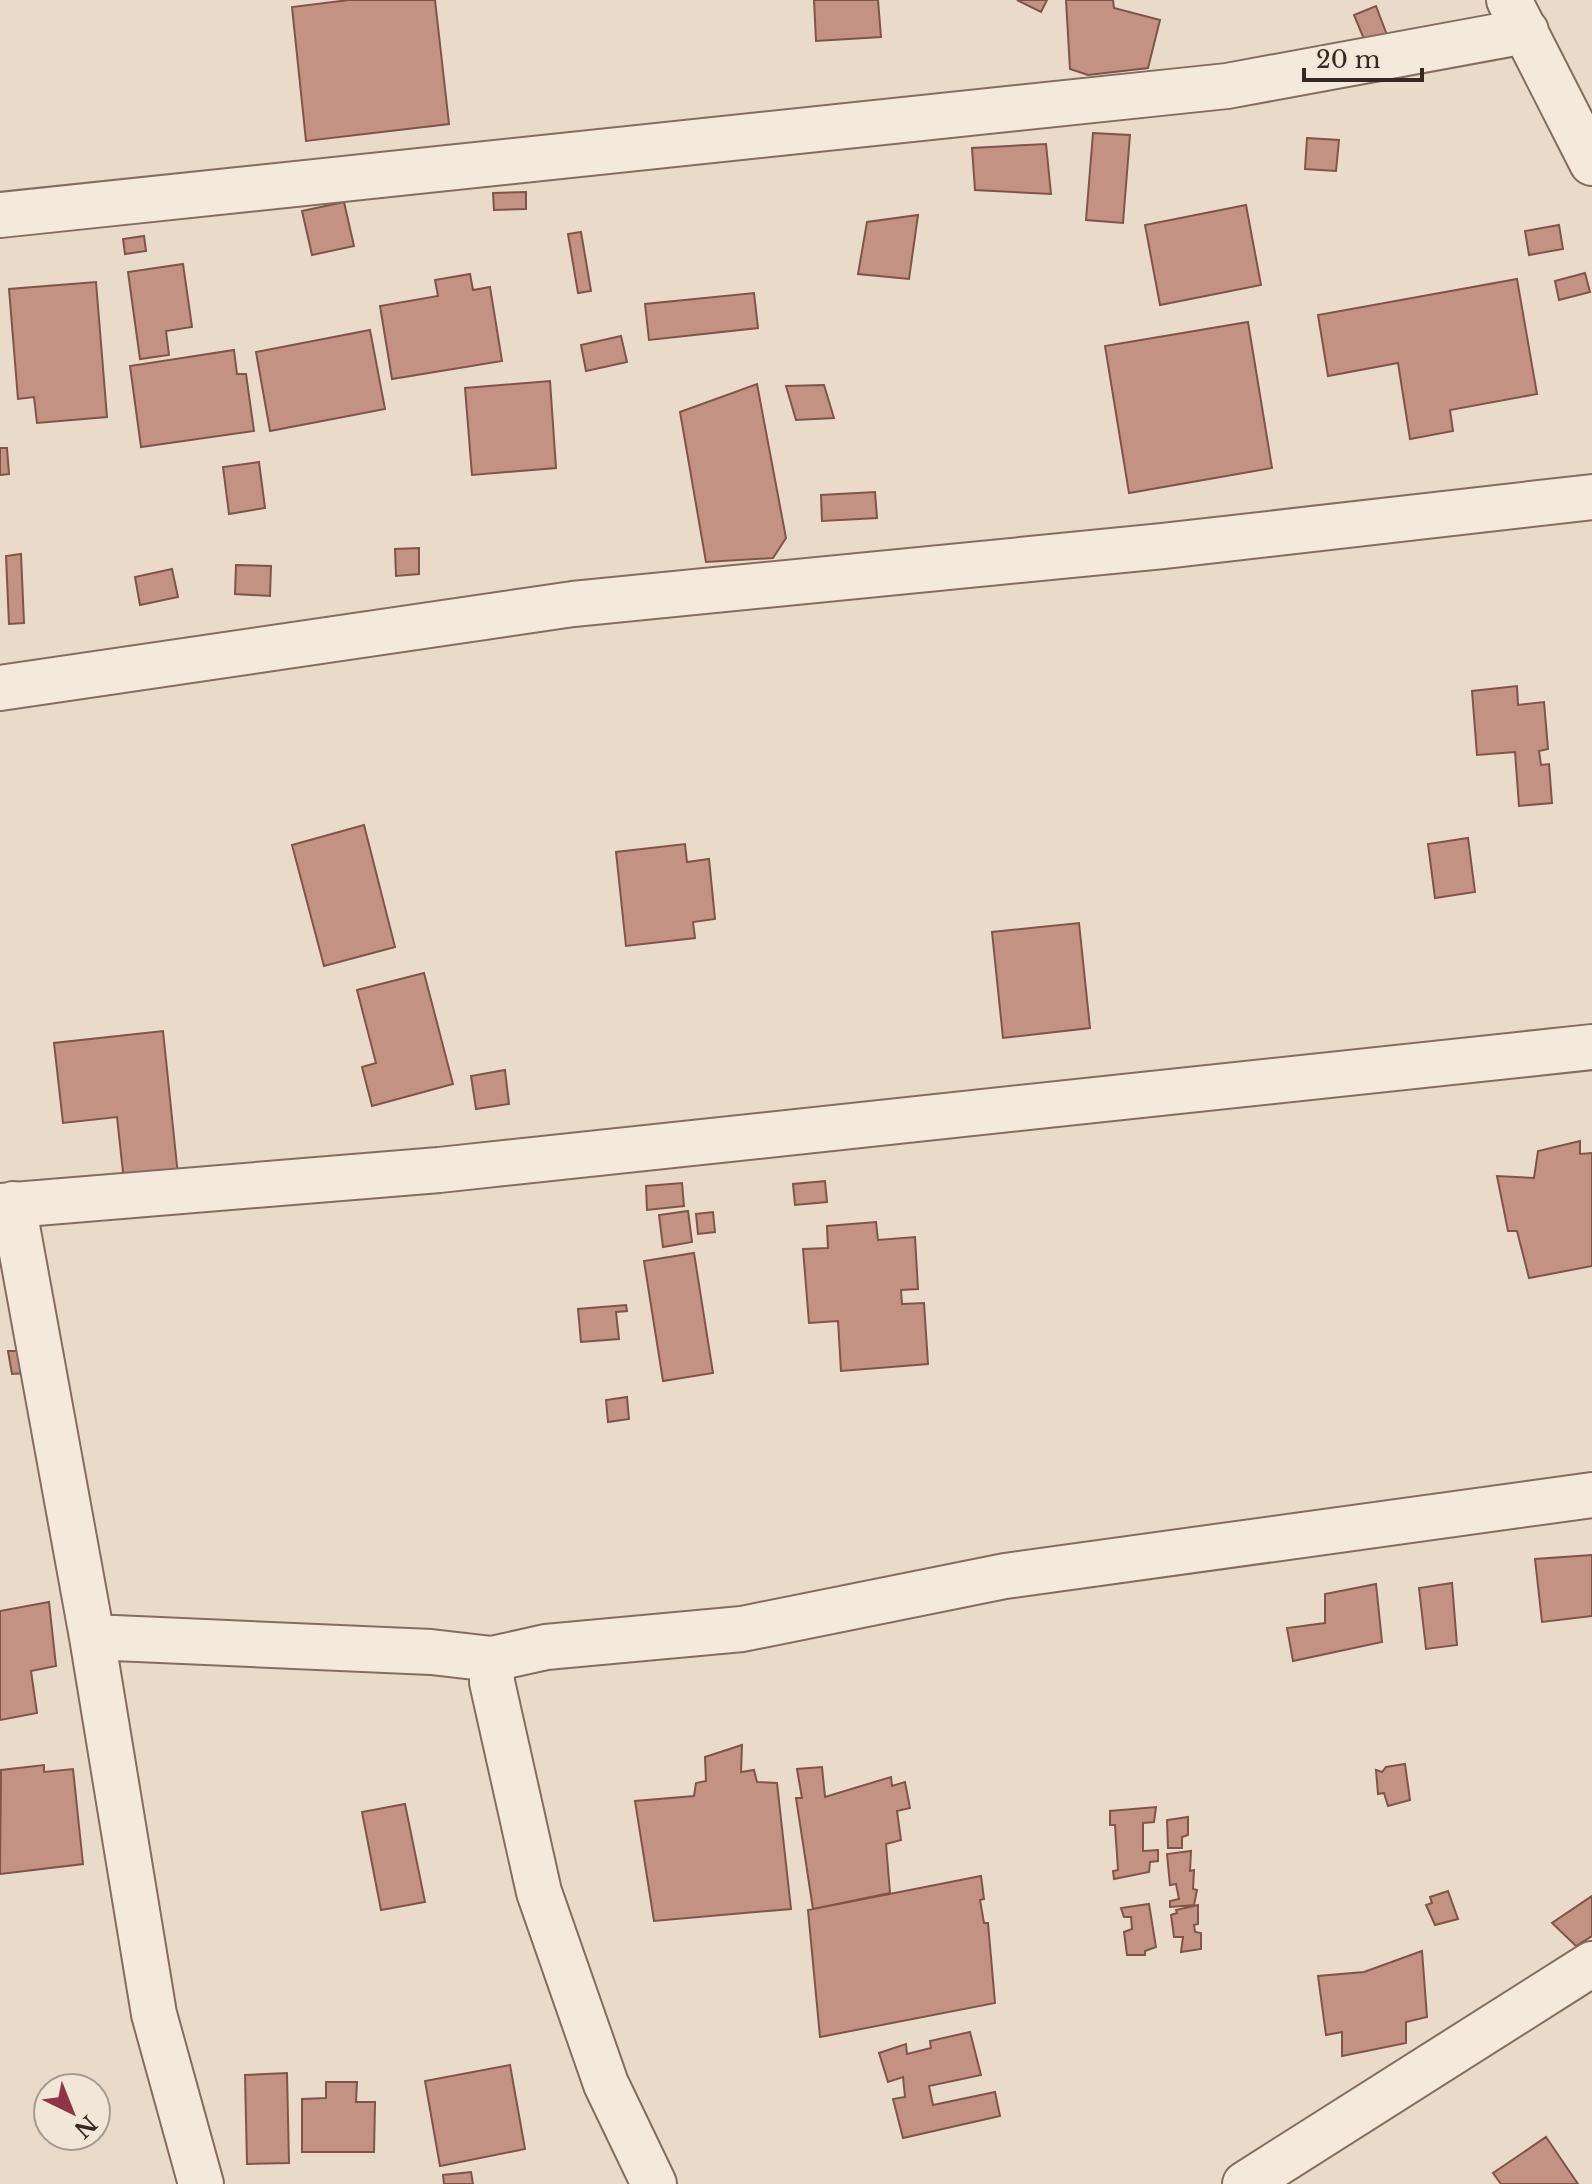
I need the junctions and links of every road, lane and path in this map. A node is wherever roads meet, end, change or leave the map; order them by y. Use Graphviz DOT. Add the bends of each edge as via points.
graph roads {
  1 [pos="1518,16"];
  2 [pos="1589,146"];
  3 [pos="0,215"];
  4 [pos="1592,497"];
  5 [pos="0,688"];
  6 [pos="1592,1047"];
  7 [pos="7,1205"];
  8 [pos="1592,1495"];
  9 [pos="92,1637"];
  10 [pos="492,1659"];
  11 [pos="1592,1964"];
  12 [pos="201,2184"];
  13 [pos="654,2184"];
  14 [pos="1245,2184"];
  1 -- 2 [label="street"];
  1 -- 3 [label="street" via="1227,86"];
  4 -- 5 [label="street" via="573,604"];
  6 -- 7 [label="street" via="439,1170"];
  7 -- 9 [label="street"];
  8 -- 10 [label="street" via="1005,1576 742,1629 546,1647"];
  9 -- 10 [label="street"];
  9 -- 12 [label="street" via="154,2014"];
  10 -- 13 [label="street" via="492,1682 539,1892 606,2084"];
  11 -- 14 [label="street"];
}
